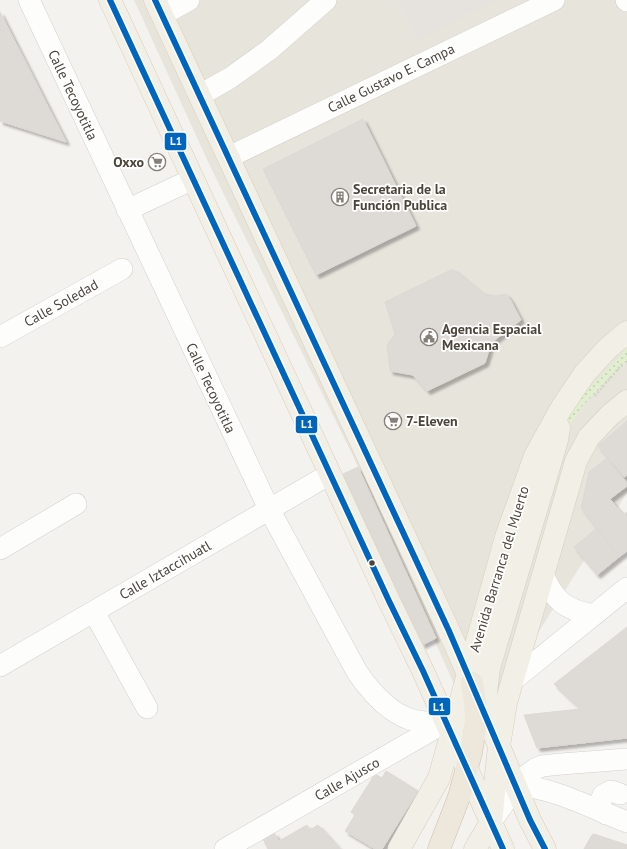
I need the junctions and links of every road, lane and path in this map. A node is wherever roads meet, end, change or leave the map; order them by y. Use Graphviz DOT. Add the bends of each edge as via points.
graph roads {
  1 [pos="29,0"];
  2 [pos="110,0"];
  3 [pos="189,0"];
  4 [pos="326,0"];
  5 [pos="554,0"];
  6 [pos="158,7"];
  7 [pos="200,95"];
  8 [pos="229,156"];
  9 [pos="193,179"];
  10 [pos="127,210"];
  11 [pos="122,269"];
  12 [pos="627,332"];
  13 [pos="0,337"];
  14 [pos="627,401"];
  15 [pos="562,407"];
  16 [pos="330,474"];
  17 [pos="76,504"];
  18 [pos="269,509"];
  19 [pos="0,549"];
  20 [pos="543,575"];
  21 [pos="627,588"];
  22 [pos="94,612"];
  23 [pos="593,615"];
  24 [pos="0,666"];
  25 [pos="512,681"];
  26 [pos="467,685"];
  27 [pos="147,708"];
  28 [pos="484,708"];
  29 [pos="449,728"];
  30 [pos="499,746"];
  31 [pos="627,758"];
  32 [pos="466,769"];
  33 [pos="627,769"];
  34 [pos="516,785"];
  35 [pos="624,795"];
  36 [pos="606,814"];
  37 [pos="491,822"];
  38 [pos="627,822"];
  39 [pos="225,849"];
  40 [pos="399,849"];
  41 [pos="439,849"];
  42 [pos="475,849"];
  43 [pos="503,849"];
  44 [pos="546,849"];
  1 -- 10 [label="street, Calle Tecoyotitla"];
  2 -- 9 [label="main road"];
  3 -- 6 [label="street"];
  4 -- 7 [label="street" via="270,50"];
  5 -- 8 [label="street, Calle Gustavo E. Campa"];
  6 -- 7 [label="main road"];
  7 -- 8 [label="main road"];
  8 -- 26 [label="main road"];
  9 -- 10 [label="street"];
  9 -- 16 [label="main road"];
  10 -- 18 [label="street, Calle Tecoyotitla"];
  11 -- 13 [label="street, Calle Soledad"];
  12 -- 15 [label="main road, Avenida Barranca del Muerto" via="606,349"];
  14 -- 20 [label="main road" via="589,437 576,462"];
  15 -- 26 [label="main road, Avenida Barranca del Muerto" via="535,456 506,537"];
  15 -- 28 [label="main road" via="557,440 489,668"];
  16 -- 18 [label="street, Calle Iztaccihuatl"];
  16 -- 29 [label="main road"];
  17 -- 19 [label="street"];
  18 -- 22 [label="street, Calle Iztaccihuatl"];
  18 -- 29 [label="street, Calle Tecoyotitla" via="357,672 372,692 389,707 410,719"];
  20 -- 23 [label="street" via="550,591 561,603 576,612"];
  20 -- 25 [label="main road"];
  21 -- 23 [label="street"];
  22 -- 24 [label="street, Calle Iztaccihuatl"];
  22 -- 27 [label="street"];
  23 -- 25 [label="street"];
  25 -- 30 [label="main road"];
  26 -- 28 [label="main road"];
  26 -- 29 [label="main road, Avenida Barranca del Muerto"];
  26 -- 32 [label="highway" via="475,702 476,721"];
  28 -- 30 [label="main road"];
  28 -- 37 [label="main road"];
  29 -- 32 [label="main road"];
  29 -- 39 [label="street, Calle Ajusco"];
  29 -- 40 [label="main road, Avenida Barranca del Muerto" via="439,778"];
  30 -- 34 [label="main road"];
  30 -- 37 [label="main road"];
  31 -- 34 [label="street" via="542,766"];
  32 -- 37 [label="main road"];
  32 -- 41 [label="highway" via="459,797"];
  33 -- 35 [label="street" via="618,782 618,788"];
  34 -- 36 [label="street" via="543,789"];
  34 -- 37 [label="street"];
  34 -- 44 [label="main road" via="530,820"];
  35 -- 36 [label="street" via="611,791 603,795 600,803 602,811"];
  36 -- 38 [label="street"];
  37 -- 42 [label="main road"];
  37 -- 43 [label="main road"];
}
